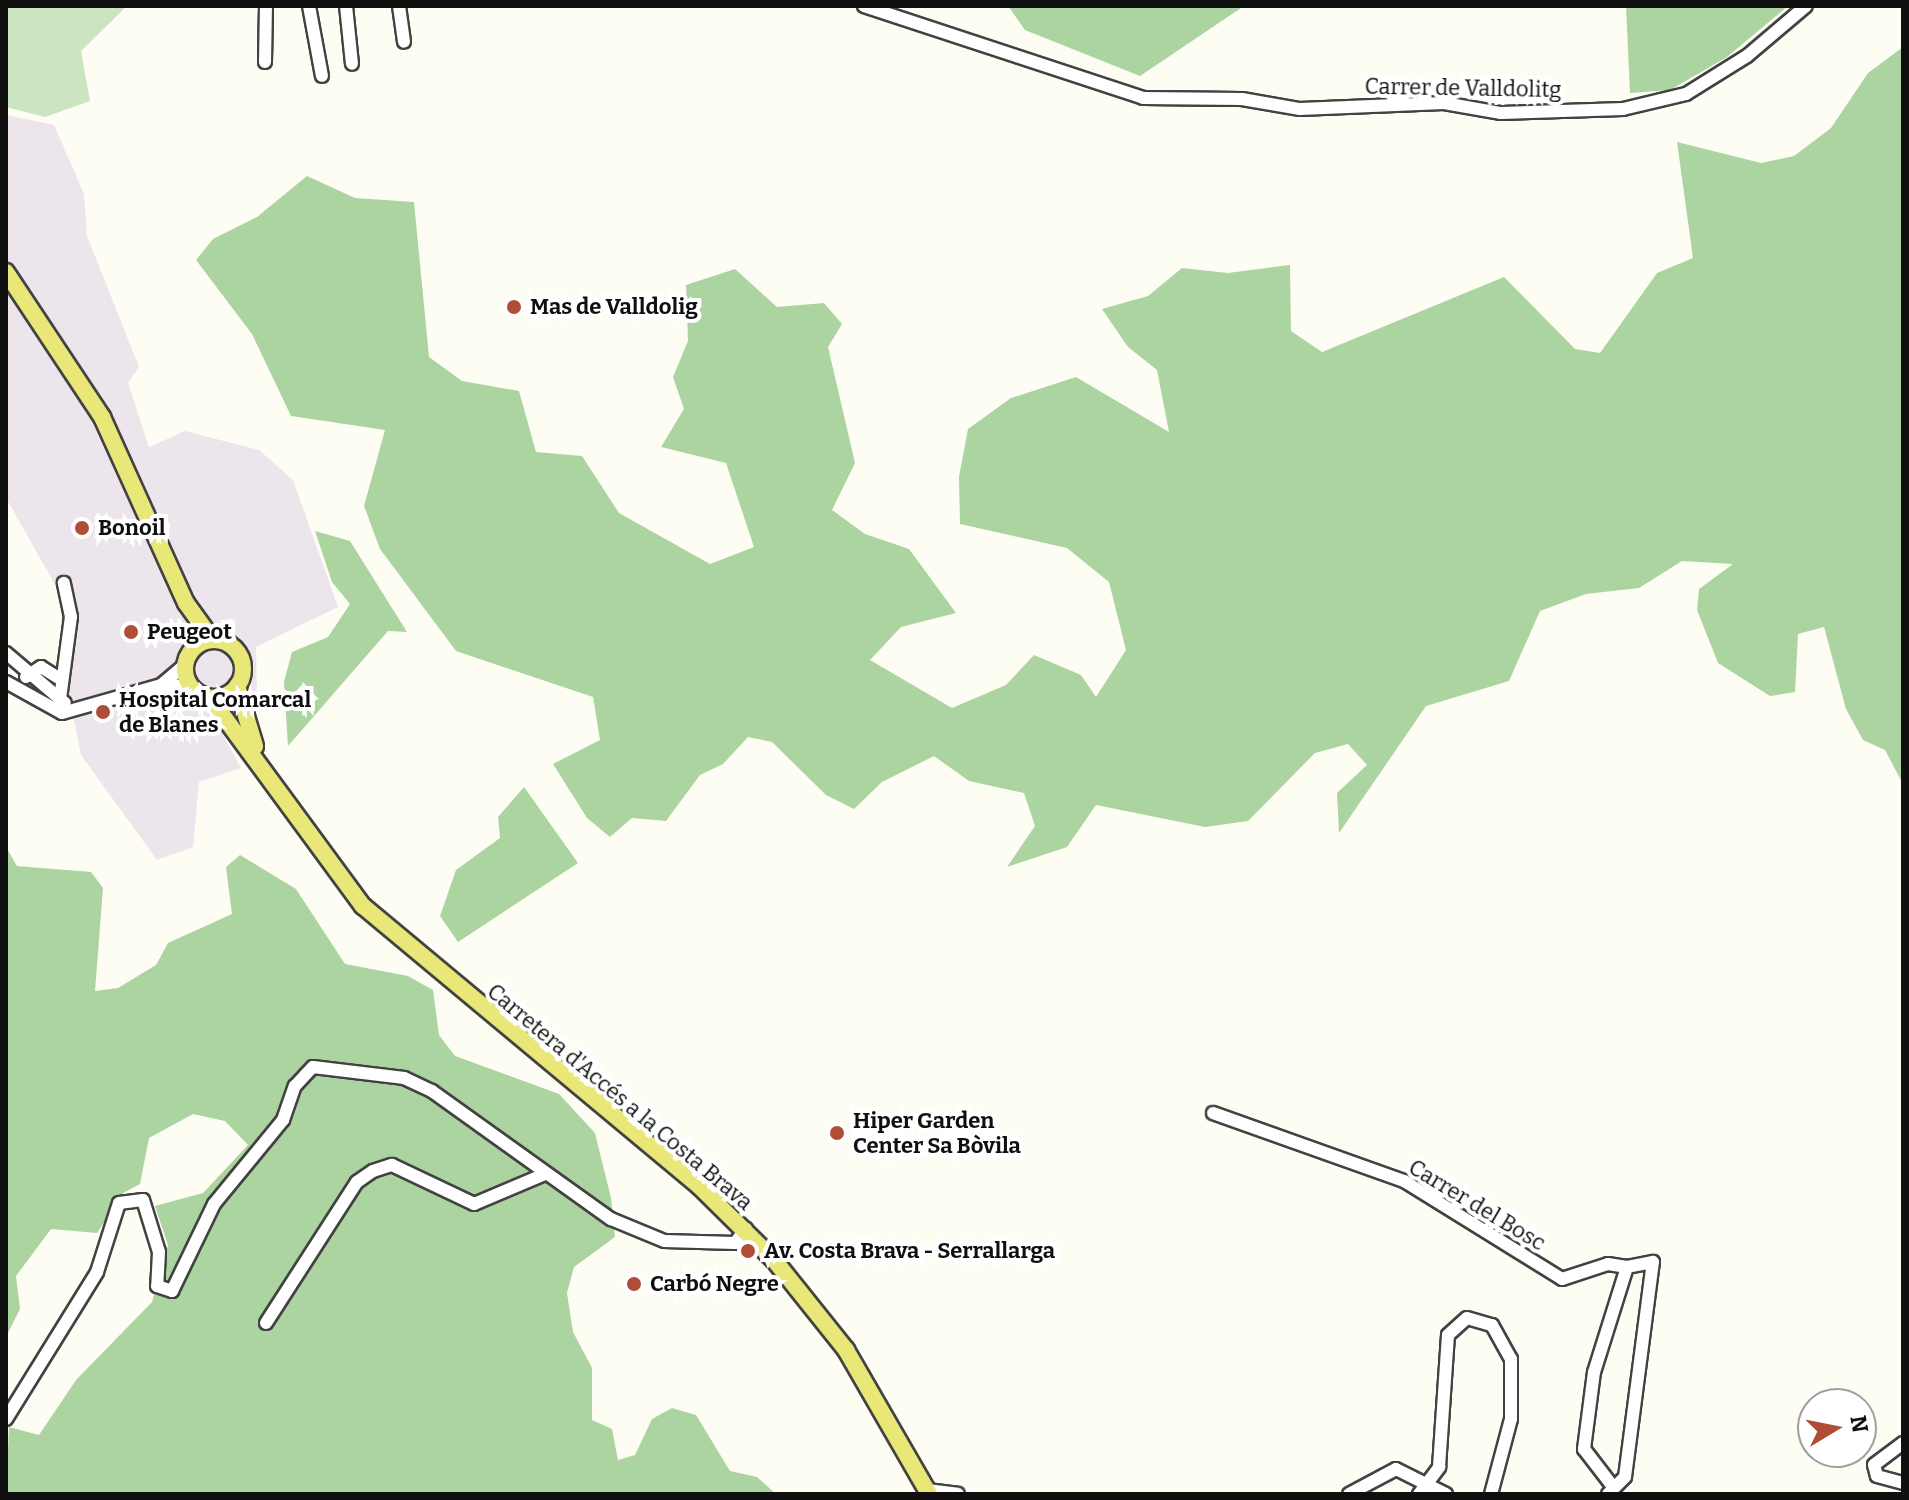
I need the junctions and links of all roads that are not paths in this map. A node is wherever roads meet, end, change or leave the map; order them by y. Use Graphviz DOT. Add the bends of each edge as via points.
graph roads {
  1 [pos="266,6"];
  2 [pos="309,6"];
  3 [pos="346,6"];
  4 [pos="399,6"];
  5 [pos="864,6"];
  6 [pos="1806,6"];
  7 [pos="404,42"];
  8 [pos="265,62"];
  9 [pos="352,64"];
  10 [pos="322,76"];
  11 [pos="6,272"];
  12 [pos="64,583"];
  13 [pos="186,603"];
  14 [pos="212,639"];
  15 [pos="192,649"];
  16 [pos="6,653"];
  17 [pos="184,666"];
  18 [pos="26,677"];
  19 [pos="62,680"];
  20 [pos="6,682"];
  21 [pos="161,685"];
  22 [pos="190,686"];
  23 [pos="237,686"];
  24 [pos="210,698"];
  25 [pos="60,699"];
  26 [pos="44,709"];
  27 [pos="73,710"];
  28 [pos="257,755"];
  29 [pos="1213,1113"];
  30 [pos="545,1174"];
  31 [pos="746,1229"];
  32 [pos="1627,1267"];
  33 [pos="266,1323"];
  34 [pos="6,1419"];
  35 [pos="1903,1443"];
  36 [pos="1431,1481"];
  37 [pos="1903,1483"];
  38 [pos="1611,1491"];
  39 [pos="928,1492"];
  40 [pos="958,1494"];
  41 [pos="1349,1494"];
  42 [pos="1419,1494"];
  43 [pos="1446,1494"];
  44 [pos="1491,1494"];
  1 -- 8 [label="street"];
  2 -- 10 [label="street"];
  3 -- 9 [label="street"];
  4 -- 7 [label="street"];
  5 -- 6 [label="street, Carrer de Valldolitg" via="1143,98 1242,99 1300,109 1444,103 1501,113 1623,109 1686,94 1747,56"];
  11 -- 13 [label="main road" via="102,417"];
  12 -- 19 [label="street" via="71,617"];
  13 -- 14 [label="main road"];
  13 -- 15 [label="main road"];
  14 -- 15 [label="main road"];
  14 -- 23 [label="main road" via="240,656"];
  15 -- 17 [label="main road"];
  16 -- 18 [label="street"];
  17 -- 21 [label="street"];
  17 -- 22 [label="main road"];
  18 -- 19 [label="street" via="41,667"];
  18 -- 25 [label="street"];
  19 -- 25 [label="street"];
  20 -- 26 [label="street"];
  21 -- 22 [label="street"];
  21 -- 27 [label="street"];
  22 -- 24 [label="main road"];
  23 -- 24 [label="main road"];
  23 -- 28 [label="main road, Carretera d'Accés a la Costa Brava"];
  24 -- 28 [label="main road, Carretera d'Accés a la Costa Brava"];
  25 -- 26 [label="street"];
  25 -- 27 [label="street"];
  26 -- 27 [label="street"];
  28 -- 31 [label="main road, Carretera d'Accés a la Costa Brava" via="298,825 363,906"];
  29 -- 32 [label="street, Carrer del Bosc" via="1404,1181 1562,1279 1608,1264"];
  30 -- 31 [label="street" via="611,1219 664,1241 705,1247 735,1243"];
  30 -- 33 [label="street" via="474,1204 392,1165 373,1171 357,1182"];
  30 -- 34 [label="street" via="481,1120 404,1078 313,1067 295,1086 283,1120 214,1204 188,1272 172,1291 157,1286 159,1252 143,1200 119,1203 97,1272"];
  31 -- 39 [label="main road, Carretera d'Accés a la Costa Brava" via="846,1350"];
  32 -- 38 [label="street" via="1594,1372 1584,1449"];
  32 -- 38 [label="street, Carrer del Bosc" via="1653,1262 1625,1477"];
  35 -- 37 [label="street" via="1874,1465 1877,1476"];
  36 -- 41 [label="street" via="1396,1469"];
  36 -- 42 [label="street"];
  36 -- 43 [label="street"];
  36 -- 44 [label="street" via="1439,1467 1448,1335 1467,1318 1492,1325 1511,1359 1511,1419"];
  39 -- 40 [label="street"];
}
